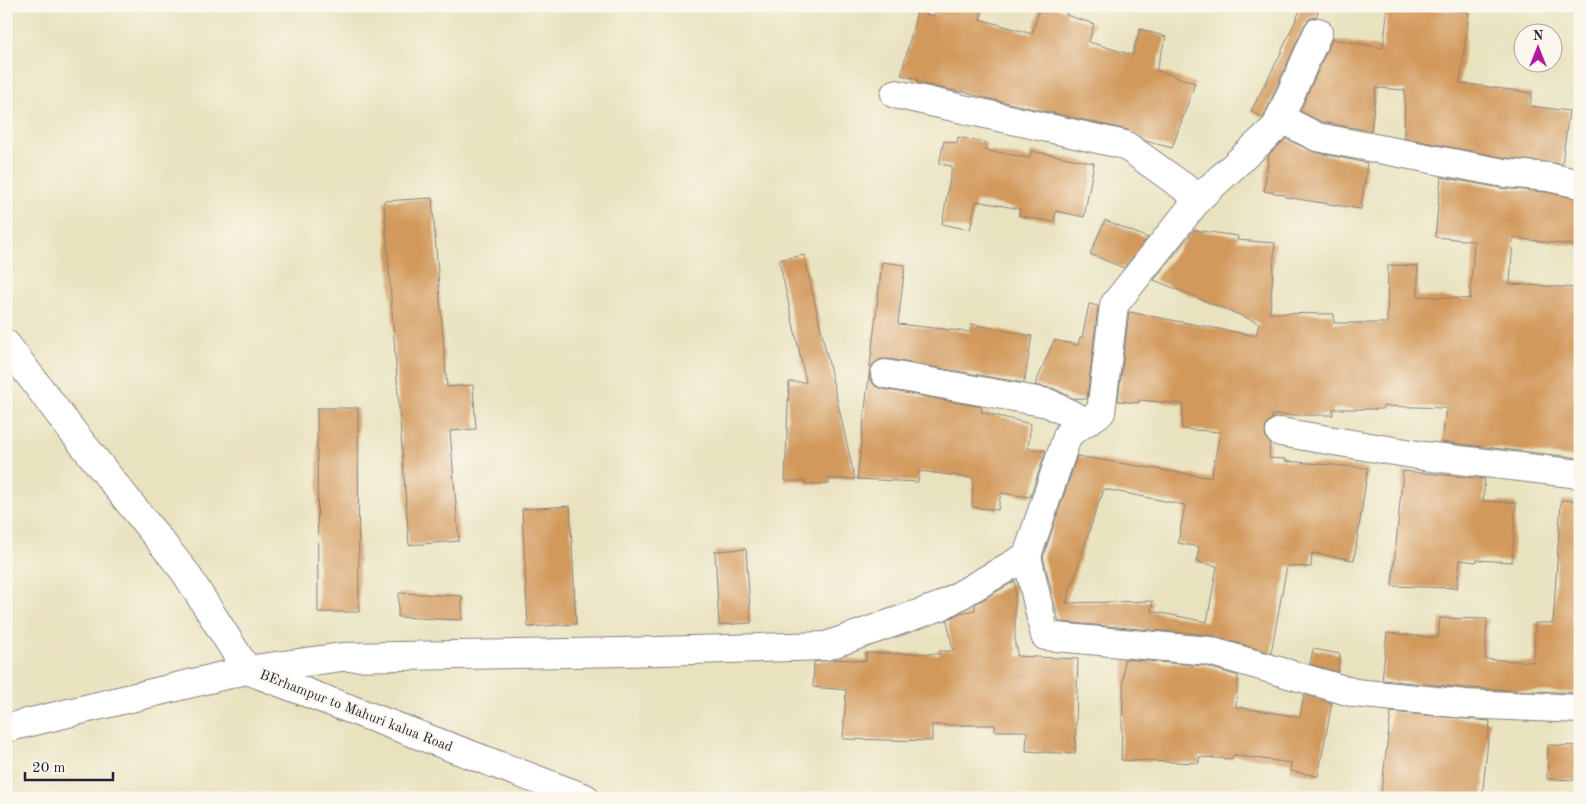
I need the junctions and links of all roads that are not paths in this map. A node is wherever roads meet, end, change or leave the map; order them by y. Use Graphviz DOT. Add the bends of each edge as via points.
graph roads {
  1 [pos="1318,32"];
  2 [pos="895,94"];
  3 [pos="1280,118"];
  4 [pos="1580,184"];
  5 [pos="1199,198"];
  6 [pos="6,344"];
  7 [pos="885,374"];
  8 [pos="1086,422"];
  9 [pos="1280,432"];
  10 [pos="1580,474"];
  11 [pos="1027,556"];
  12 [pos="247,670"];
  13 [pos="1580,709"];
  14 [pos="6,728"];
  15 [pos="585,798"];
  1 -- 3 [label="street"];
  2 -- 5 [label="street" via="1125,145"];
  3 -- 4 [label="street" via="1316,137"];
  3 -- 5 [label="street" via="1276,127"];
  5 -- 8 [label="street" via="1114,305 1101,412"];
  6 -- 12 [label="street" via="185,572"];
  7 -- 8 [label="street" via="1048,403"];
  8 -- 11 [label="street" via="1068,434"];
  9 -- 10 [label="street" via="1424,456"];
  11 -- 12 [label="street" via="941,606 826,646 342,657"];
  11 -- 13 [label="street" via="1045,636 1210,651 1355,693 1466,704"];
  12 -- 14 [label="street, BErhampur to Mahuri kalua Road"];
  12 -- 15 [label="street, BErhampur to Mahuri kalua Road"];
}
